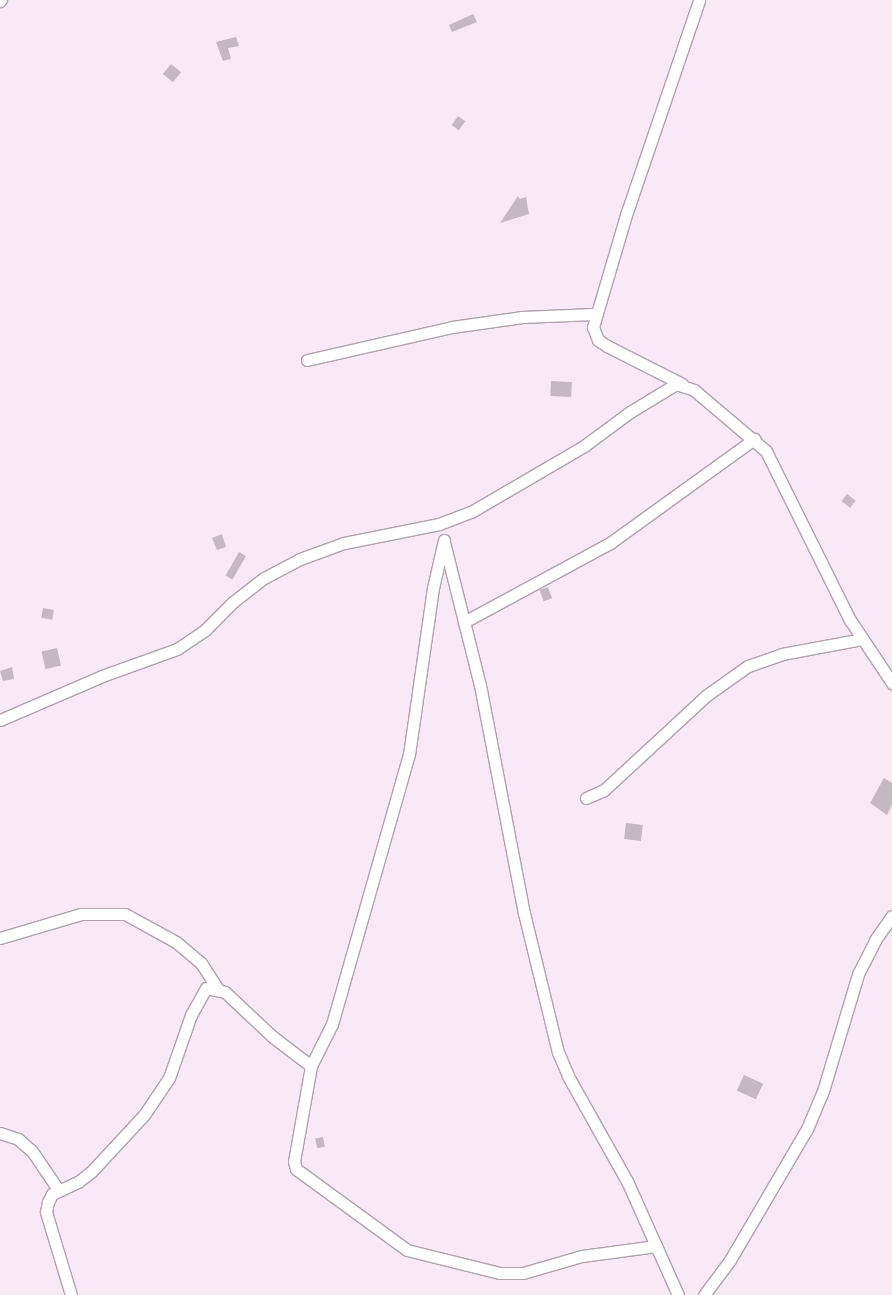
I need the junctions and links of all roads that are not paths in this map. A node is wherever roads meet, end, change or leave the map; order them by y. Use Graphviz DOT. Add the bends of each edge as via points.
graph roads {
  1 [pos="699,0"];
  2 [pos="594,314"];
  3 [pos="307,360"];
  4 [pos="682,384"];
  5 [pos="754,439"];
  6 [pos="439,524"];
  7 [pos="444,540"];
  8 [pos="464,622"];
  9 [pos="862,639"];
  10 [pos="892,683"];
  11 [pos="0,720"];
  12 [pos="586,798"];
  13 [pos="892,916"];
  14 [pos="0,938"];
  15 [pos="218,989"];
  16 [pos="311,1066"];
  17 [pos="0,1133"];
  18 [pos="59,1191"];
  19 [pos="656,1246"];
  20 [pos="71,1295"];
  21 [pos="678,1295"];
  22 [pos="704,1295"];
  1 -- 2 [label="street"];
  2 -- 3 [label="street" via="522,317 452,327"];
  2 -- 4 [label="street" via="593,327 598,340"];
  4 -- 5 [label="street" via="714,404"];
  4 -- 6 [label="street" via="669,386 584,446 524,483 471,512"];
  5 -- 8 [label="street" via="610,543"];
  5 -- 9 [label="street" via="773,460 817,557"];
  6 -- 7 [label="street"];
  6 -- 11 [label="street" via="344,542 300,559 264,578 184,645"];
  7 -- 8 [label="street"];
  7 -- 16 [label="street" via="433,588 409,754 332,1024"];
  8 -- 19 [label="street" via="490,732 524,913 558,1052 568,1076 627,1181"];
  9 -- 10 [label="street"];
  9 -- 12 [label="street" via="782,654 748,666 707,695 604,790"];
  13 -- 22 [label="street" via="875,940 858,974 823,1091 807,1129 730,1260"];
  14 -- 15 [label="street" via="81,914 125,914 176,942 201,963"];
  15 -- 16 [label="street"];
  15 -- 18 [label="street" via="210,987 202,993 169,1078 144,1115 91,1172"];
  16 -- 19 [label="street" via="294,1161 296,1169 407,1250 510,1274 582,1256"];
  17 -- 18 [label="street" via="18,1139 32,1151"];
  18 -- 20 [label="street" via="52,1194 46,1212"];
  19 -- 21 [label="street"];
}
